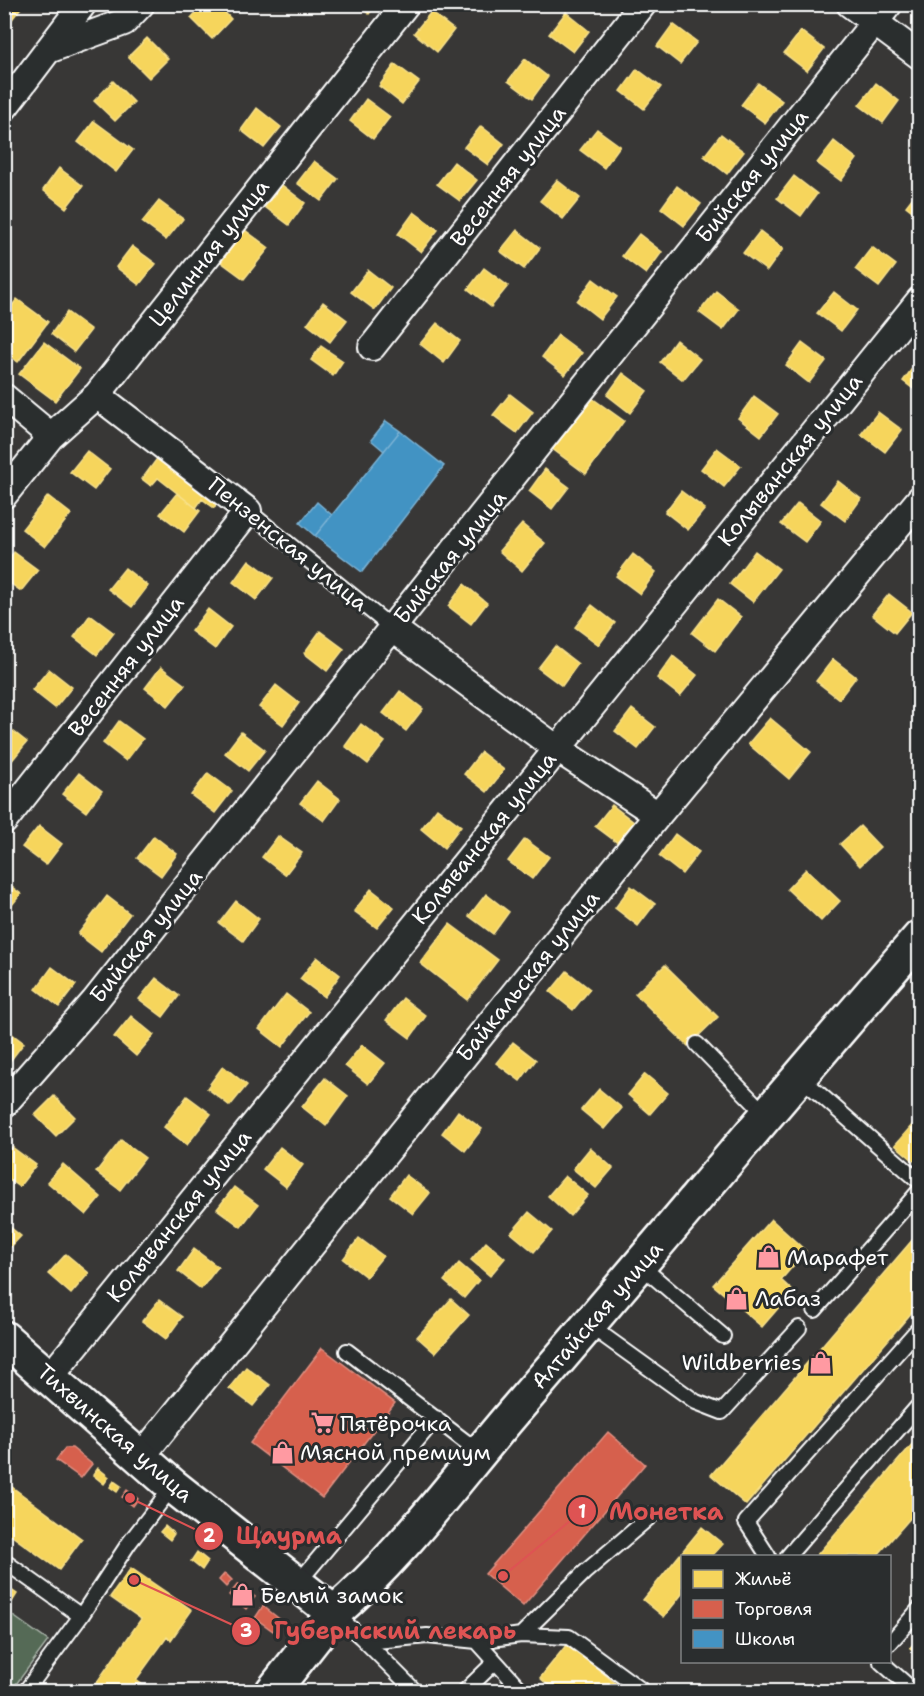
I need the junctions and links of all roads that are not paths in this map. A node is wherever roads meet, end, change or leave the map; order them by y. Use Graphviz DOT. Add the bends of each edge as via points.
graph roads {
  1 [pos="83,4"];
  2 [pos="141,4"];
  3 [pos="406,4"];
  4 [pos="643,4"];
  5 [pos="850,4"];
  6 [pos="882,13"];
  7 [pos="48,50"];
  8 [pos="920,56"];
  9 [pos="4,108"];
  10 [pos="920,300"];
  11 [pos="372,347"];
  12 [pos="96,394"];
  13 [pos="4,398"];
  14 [pos="51,436"];
  15 [pos="4,495"];
  16 [pos="920,499"];
  17 [pos="248,511"];
  18 [pos="392,628"];
  19 [pos="556,748"];
  20 [pos="658,815"];
  21 [pos="4,821"];
  22 [pos="920,937"];
  23 [pos="697,1044"];
  24 [pos="799,1076"];
  25 [pos="4,1104"];
  26 [pos="765,1114"];
  27 [pos="920,1182"];
  28 [pos="920,1190"];
  29 [pos="640,1265"];
  30 [pos="815,1310"];
  31 [pos="589,1325"];
  32 [pos="920,1327"];
  33 [pos="799,1328"];
  34 [pos="723,1336"];
  35 [pos="4,1338"];
  36 [pos="347,1351"];
  37 [pos="50,1377"];
  38 [pos="920,1404"];
  39 [pos="436,1418"];
  40 [pos="479,1452"];
  41 [pos="141,1457"];
  42 [pos="173,1486"];
  43 [pos="652,1515"];
  44 [pos="767,1555"];
  45 [pos="790,1555"];
  46 [pos="4,1561"];
  47 [pos="297,1584"];
  48 [pos="920,1608"];
  49 [pos="334,1613"];
  50 [pos="81,1616"];
  51 [pos="521,1635"];
  52 [pos="477,1641"];
  53 [pos="366,1642"];
  54 [pos="891,1642"];
  55 [pos="495,1662"];
  56 [pos="882,1663"];
  57 [pos="26,1692"];
  58 [pos="273,1692"];
  59 [pos="416,1692"];
  60 [pos="464,1692"];
  61 [pos="523,1692"];
  62 [pos="644,1692"];
  63 [pos="915,1692"];
  1 -- 7 [label="street"];
  2 -- 7 [label="street" via="123,22"];
  3 -- 12 [label="street, Целинная улица"];
  4 -- 11 [label="street, Весенняя улица"];
  5 -- 6 [label="street"];
  6 -- 8 [label="street"];
  6 -- 18 [label="street, Бийская улица"];
  7 -- 9 [label="street"];
  10 -- 19 [label="street, Колыванская улица"];
  12 -- 14 [label="street, Целинная улица"];
  12 -- 17 [label="street, Пензенская улица"];
  13 -- 14 [label="street"];
  14 -- 15 [label="street, Целинная улица"];
  16 -- 20 [label="street, Байкальская улица"];
  17 -- 18 [label="lane, Пензенская улица"];
  17 -- 21 [label="street, Весенняя улица"];
  18 -- 19 [label="street, Пензенская улица"];
  18 -- 25 [label="street, Бийская улица" via="94,1002"];
  19 -- 20 [label="street, Пензенская улица"];
  19 -- 37 [label="street, Колыванская улица"];
  20 -- 41 [label="street, Байкальская улица"];
  22 -- 24 [label="main road, Алтайская улица"];
  23 -- 26 [label="lane"];
  24 -- 26 [label="main road, Алтайская улица"];
  24 -- 27 [label="lane"];
  26 -- 29 [label="main road, Алтайская улица"];
  28 -- 30 [label="lane"];
  29 -- 31 [label="main road, Алтайская улица"];
  29 -- 34 [label="lane"];
  31 -- 33 [label="lane" via="696,1402 722,1413"];
  31 -- 40 [label="main road, Алтайская улица"];
  32 -- 44 [label="lane" via="746,1522"];
  35 -- 37 [label="main road, Тихвинская улица"];
  36 -- 39 [label="lane"];
  37 -- 41 [label="main road, Тихвинская улица"];
  38 -- 45 [label="lane"];
  39 -- 40 [label="lane"];
  39 -- 47 [label="lane"];
  40 -- 49 [label="main road, Алтайская улица" via="366,1586"];
  41 -- 42 [label="main road, Тихвинская улица"];
  42 -- 47 [label="main road, Тихвинская улица"];
  42 -- 50 [label="lane"];
  43 -- 51 [label="lane" via="584,1573"];
  46 -- 50 [label="lane"];
  47 -- 49 [label="main road, Тихвинская улица"];
  48 -- 54 [label="lane"];
  49 -- 53 [label="lane, Тихвинская улица"];
  49 -- 58 [label="main road, Алтайская улица"];
  50 -- 57 [label="lane"];
  51 -- 52 [label="lane"];
  51 -- 62 [label="lane" via="569,1637"];
  52 -- 53 [label="lane" via="428,1636"];
  52 -- 55 [label="lane"];
  53 -- 59 [label="lane, Тихвинская улица"];
  55 -- 60 [label="lane"];
  55 -- 61 [label="lane"];
  56 -- 63 [label="lane"];
}
